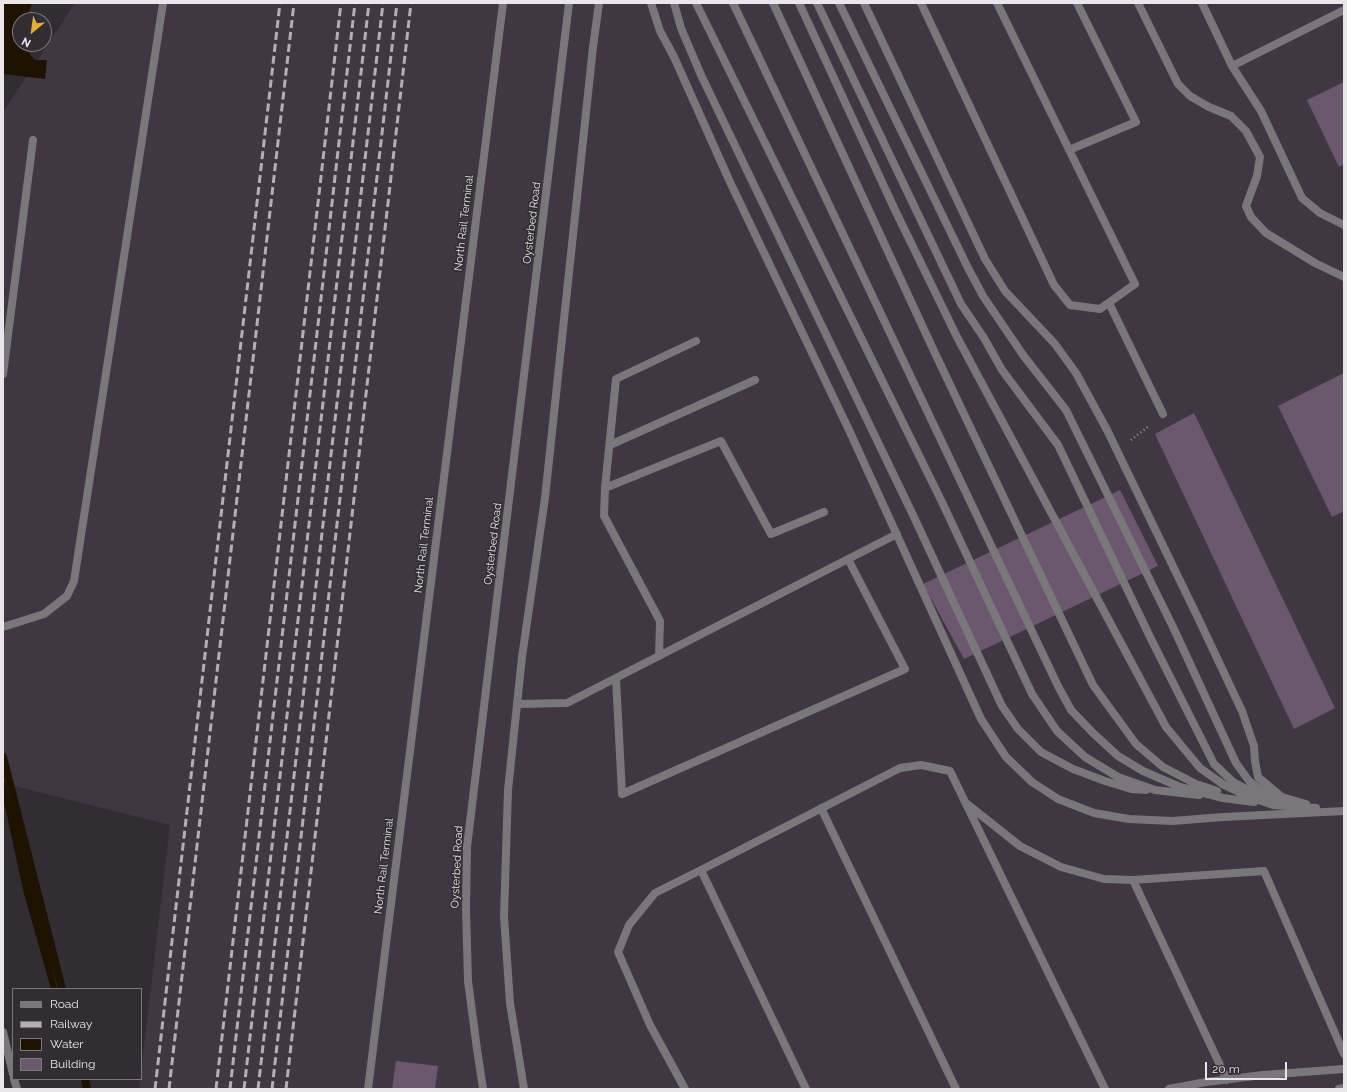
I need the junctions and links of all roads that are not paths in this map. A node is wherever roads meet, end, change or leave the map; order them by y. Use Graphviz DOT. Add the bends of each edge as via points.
graph roads {
  1 [pos="163,3"];
  2 [pos="502,3"];
  3 [pos="569,3"];
  4 [pos="599,3"];
  5 [pos="650,3"];
  6 [pos="674,3"];
  7 [pos="696,3"];
  8 [pos="733,3"];
  9 [pos="773,3"];
  10 [pos="798,3"];
  11 [pos="817,3"];
  12 [pos="840,3"];
  13 [pos="864,3"];
  14 [pos="921,3"];
  15 [pos="997,3"];
  16 [pos="1077,3"];
  17 [pos="1138,3"];
  18 [pos="1202,3"];
  19 [pos="1344,10"];
  20 [pos="1232,66"];
  21 [pos="33,140"];
  22 [pos="1069,150"];
  23 [pos="1344,225"];
  24 [pos="1344,277"];
  25 [pos="1109,303"];
  26 [pos="696,341"];
  27 [pos="3,374"];
  28 [pos="755,380"];
  29 [pos="1163,414"];
  30 [pos="610,445"];
  31 [pos="605,488"];
  32 [pos="824,512"];
  33 [pos="897,534"];
  34 [pos="848,559"];
  35 [pos="3,627"];
  36 [pos="658,656"];
  37 [pos="616,678"];
  38 [pos="517,704"];
  39 [pos="1155,790"];
  40 [pos="1282,797"];
  41 [pos="1223,798"];
  42 [pos="965,802"];
  43 [pos="1273,805"];
  44 [pos="821,808"];
  45 [pos="1309,808"];
  46 [pos="1320,808"];
  47 [pos="1344,810"];
  48 [pos="701,870"];
  49 [pos="1133,880"];
  50 [pos="3,1032"];
  51 [pos="1344,1054"];
  52 [pos="1344,1069"];
  53 [pos="12,1070"];
  54 [pos="1227,1080"];
  55 [pos="1344,1088"];
  56 [pos="368,1089"];
  57 [pos="484,1089"];
  58 [pos="524,1089"];
  59 [pos="685,1089"];
  60 [pos="806,1089"];
  61 [pos="956,1089"];
  62 [pos="1105,1089"];
  63 [pos="1169,1089"];
  64 [pos="1339,1089"];
  1 -- 35 [label="street" via="74,581 67,596 44,614"];
  2 -- 56 [label="street, North Rail Terminal"];
  3 -- 57 [label="street, Oysterbed Road" via="467,847 468,981 476,1049"];
  4 -- 38 [label="street" via="545,498"];
  5 -- 33 [label="street" via="660,31 730,182"];
  6 -- 39 [label="street" via="681,28 701,75 1002,706 1018,729 1048,756 1073,769 1130,789"];
  7 -- 39 [label="street" via="941,500 1032,694 1057,731 1085,757 1118,777"];
  8 -- 41 [label="street" via="1071,710 1118,756 1143,771 1180,787"];
  9 -- 43 [label="street" via="1093,685 1136,744 1163,767 1196,784 1219,792"];
  10 -- 43 [label="street" via="957,337 1166,727 1200,768 1224,785"];
  11 -- 45 [label="street" via="961,304 1002,370 1058,445 1214,764 1233,782 1256,794"];
  12 -- 40 [label="street" via="983,296 1023,355 1066,410 1173,627 1236,763 1249,781 1264,792"];
  13 -- 40 [label="street" via="985,259 1006,291 1055,344 1076,373 1107,430 1242,712 1254,746 1258,777"];
  14 -- 25 [label="street" via="1054,285 1070,305 1100,309"];
  15 -- 22 [label="street"];
  16 -- 22 [label="street" via="1136,122"];
  17 -- 24 [label="street" via="1178,84 1190,96 1231,116 1246,131 1260,156 1257,176 1246,206 1251,218 1266,233 1315,263"];
  18 -- 20 [label="street"];
  19 -- 20 [label="street"];
  20 -- 23 [label="street" via="1261,111 1302,198 1320,213"];
  21 -- 27 [label="street"];
  22 -- 25 [label="street" via="1135,284"];
  25 -- 29 [label="street"];
  26 -- 30 [label="street" via="616,379"];
  28 -- 30 [label="street"];
  30 -- 31 [label="street"];
  31 -- 32 [label="street" via="721,440 771,534"];
  31 -- 36 [label="street" via="604,516 660,621"];
  33 -- 34 [label="street"];
  33 -- 47 [label="street" via="981,719 1006,756 1032,782 1058,799 1094,813 1129,819 1173,821"];
  34 -- 36 [label="street"];
  34 -- 37 [label="street" via="904,669 622,794"];
  36 -- 37 [label="street"];
  37 -- 38 [label="street" via="567,703"];
  38 -- 58 [label="street" via="508,790 504,916 510,1003"];
  39 -- 41 [label="street"];
  40 -- 46 [label="street"];
  41 -- 43 [label="street"];
  42 -- 44 [label="street" via="950,772 921,765 900,768"];
  42 -- 49 [label="street" via="1020,846 1061,867 1104,879"];
  42 -- 62 [label="street"];
  43 -- 45 [label="street"];
  44 -- 48 [label="street"];
  44 -- 61 [label="street"];
  45 -- 46 [label="street"];
  46 -- 47 [label="street"];
  48 -- 59 [label="street" via="655,893 629,925 618,952 650,1024"];
  48 -- 60 [label="street"];
  49 -- 51 [label="street" via="1264,871"];
  49 -- 54 [label="street"];
  50 -- 53 [label="street"];
  52 -- 54 [label="street"];
  54 -- 63 [label="street"];
  55 -- 64 [label="street"];
}
